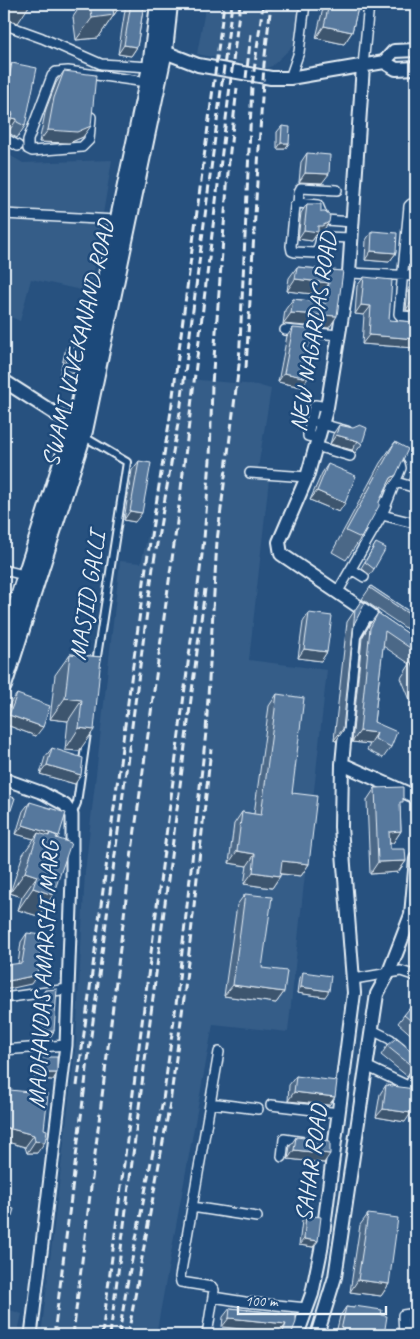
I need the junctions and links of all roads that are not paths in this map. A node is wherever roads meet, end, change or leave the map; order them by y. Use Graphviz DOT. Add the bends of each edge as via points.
graph roads {
  1 [pos="158,4"];
  2 [pos="170,4"];
  3 [pos="305,4"];
  4 [pos="369,4"];
  5 [pos="6,25"];
  6 [pos="158,49"];
  7 [pos="416,50"];
  8 [pos="394,51"];
  9 [pos="384,62"];
  10 [pos="363,66"];
  11 [pos="150,67"];
  12 [pos="416,68"];
  13 [pos="396,69"];
  14 [pos="290,78"];
  15 [pos="146,82"];
  16 [pos="92,103"];
  17 [pos="4,138"];
  18 [pos="18,146"];
  19 [pos="337,190"];
  20 [pos="298,203"];
  21 [pos="416,204"];
  22 [pos="4,214"];
  23 [pos="116,220"];
  24 [pos="352,222"];
  25 [pos="351,238"];
  26 [pos="404,259"];
  27 [pos="416,260"];
  28 [pos="346,276"];
  29 [pos="402,278"];
  30 [pos="414,279"];
  31 [pos="416,317"];
  32 [pos="285,330"];
  33 [pos="338,335"];
  34 [pos="4,381"];
  35 [pos="73,425"];
  36 [pos="316,431"];
  37 [pos="348,431"];
  38 [pos="83,436"];
  39 [pos="350,456"];
  40 [pos="389,459"];
  41 [pos="250,473"];
  42 [pos="307,477"];
  43 [pos="396,482"];
  44 [pos="416,488"];
  45 [pos="382,502"];
  46 [pos="382,515"];
  47 [pos="410,522"];
  48 [pos="358,558"];
  49 [pos="351,569"];
  50 [pos="4,570"];
  51 [pos="364,576"];
  52 [pos="31,577"];
  53 [pos="337,593"];
  54 [pos="367,612"];
  55 [pos="383,624"];
  56 [pos="4,641"];
  57 [pos="96,668"];
  58 [pos="4,686"];
  59 [pos="88,725"];
  60 [pos="342,764"];
  61 [pos="4,779"];
  62 [pos="416,797"];
  63 [pos="72,815"];
  64 [pos="416,859"];
  65 [pos="389,972"];
  66 [pos="416,976"];
  67 [pos="354,979"];
  68 [pos="68,989"];
  69 [pos="354,993"];
  70 [pos="377,994"];
  71 [pos="4,998"];
  72 [pos="372,1030"];
  73 [pos="66,1046"];
  74 [pos="4,1050"];
  75 [pos="219,1052"];
  76 [pos="410,1056"];
  77 [pos="366,1066"];
  78 [pos="416,1072"];
  79 [pos="414,1092"];
  80 [pos="210,1104"];
  81 [pos="271,1105"];
  82 [pos="258,1109"];
  83 [pos="339,1113"];
  84 [pos="326,1144"];
  85 [pos="282,1157"];
  86 [pos="192,1207"];
  87 [pos="257,1217"];
  88 [pos="313,1292"];
  89 [pos="330,1294"];
  90 [pos="213,1297"];
  91 [pos="307,1308"];
  92 [pos="416,1313"];
  93 [pos="31,1335"];
  94 [pos="207,1335"];
  95 [pos="297,1335"];
  96 [pos="317,1335"];
  97 [pos="404,1335"];
  1 -- 6 [label="main road, SWAMI VIVEKANAND ROAD"];
  2 -- 6 [label="main road, SWAMI VIVEKANAND ROAD"];
  3 -- 14 [label="street" via="299,52"];
  4 -- 10 [label="street"];
  5 -- 11 [label="street" via="101,64"];
  6 -- 11 [label="main road, SWAMI VIVEKANAND ROAD"];
  6 -- 14 [label="main road" via="198,65 271,78"];
  6 -- 38 [label="main road, SWAMI VIVEKANAND ROAD"];
  7 -- 8 [label="main road"];
  8 -- 9 [label="main road"];
  8 -- 13 [label="main road"];
  9 -- 10 [label="main road"];
  9 -- 13 [label="main road"];
  10 -- 14 [label="main road"];
  10 -- 24 [label="main road, NEW NAGARDAS ROAD"];
  11 -- 15 [label="main road, SWAMI VIVEKANAND ROAD"];
  12 -- 13 [label="main road"];
  15 -- 16 [label="street" via="94,80 60,71 53,73 28,140 28,149 78,149 85,145 89,140"];
  15 -- 23 [label="main road, SWAMI VIVEKANAND ROAD"];
  17 -- 18 [label="street"];
  19 -- 20 [label="street" via="301,188"];
  20 -- 24 [label="street" via="318,205 326,220"];
  20 -- 25 [label="street" via="295,206 292,251 315,253 321,239"];
  21 -- 26 [label="street" via="409,206"];
  22 -- 23 [label="street"];
  23 -- 35 [label="main road, SWAMI VIVEKANAND ROAD"];
  24 -- 25 [label="main road, NEW NAGARDAS ROAD"];
  25 -- 28 [label="main road, NEW NAGARDAS ROAD"];
  26 -- 27 [label="street"];
  26 -- 29 [label="street"];
  28 -- 29 [label="street"];
  28 -- 33 [label="main road, NEW NAGARDAS ROAD"];
  29 -- 30 [label="street"];
  29 -- 31 [label="street" via="399,314"];
  32 -- 33 [label="street"];
  33 -- 36 [label="main road, NEW NAGARDAS ROAD" via="327,407"];
  34 -- 35 [label="main road"];
  35 -- 52 [label="main road, SWAMI VIVEKANAND ROAD"];
  36 -- 37 [label="street"];
  36 -- 39 [label="street"];
  36 -- 42 [label="main road, NEW NAGARDAS ROAD"];
  38 -- 52 [label="main road, SWAMI VIVEKANAND ROAD"];
  38 -- 57 [label="street, MASJID GALLI" via="127,462"];
  40 -- 43 [label="street" via="400,464"];
  41 -- 42 [label="street"];
  42 -- 53 [label="main road, NEW NAGARDAS ROAD" via="280,542 281,554"];
  43 -- 44 [label="street"];
  43 -- 46 [label="street"];
  45 -- 48 [label="street" via="354,554"];
  46 -- 47 [label="street"];
  46 -- 48 [label="street"];
  48 -- 49 [label="street"];
  49 -- 51 [label="street"];
  49 -- 53 [label="street"];
  50 -- 52 [label="street"];
  52 -- 56 [label="main road, SWAMI VIVEKANAND ROAD"];
  52 -- 58 [label="main road, SWAMI VIVEKANAND ROAD"];
  53 -- 54 [label="main road, NEW NAGARDAS ROAD"];
  54 -- 55 [label="main road, NEW NAGARDAS ROAD"];
  54 -- 60 [label="main road, SAHAR ROAD" via="354,636"];
  59 -- 63 [label="street" via="77,803"];
  60 -- 62 [label="main road"];
  60 -- 67 [label="main road, SAHAR ROAD" via="341,827"];
  61 -- 63 [label="street, MADHAVDAS AMARSHI MARG" via="43,793 65,805"];
  63 -- 68 [label="street, MADHAVDAS AMARSHI MARG"];
  64 -- 65 [label="main road" via="411,915"];
  65 -- 66 [label="street" via="401,971"];
  65 -- 67 [label="street"];
  65 -- 70 [label="main road"];
  67 -- 69 [label="main road, SAHAR ROAD"];
  68 -- 71 [label="street"];
  68 -- 73 [label="street, MADHAVDAS AMARSHI MARG"];
  69 -- 70 [label="main road"];
  69 -- 83 [label="main road, SAHAR ROAD"];
  70 -- 72 [label="main road, SAHAR ROAD"];
  72 -- 76 [label="street" via="390,1039"];
  72 -- 77 [label="main road, SAHAR ROAD"];
  73 -- 74 [label="street"];
  73 -- 93 [label="street, MADHAVDAS AMARSHI MARG"];
  75 -- 80 [label="street"];
  77 -- 79 [label="street"];
  77 -- 89 [label="main road, SAHAR ROAD"];
  78 -- 79 [label="street" via="411,1080"];
  80 -- 82 [label="street"];
  80 -- 86 [label="street"];
  81 -- 83 [label="street"];
  83 -- 84 [label="main road, SAHAR ROAD"];
  84 -- 85 [label="street" via="284,1140"];
  84 -- 88 [label="main road, SAHAR ROAD" via="321,1250"];
  86 -- 87 [label="street"];
  86 -- 90 [label="street" via="181,1282 212,1287"];
  88 -- 89 [label="main road"];
  88 -- 91 [label="main road, SAHAR ROAD"];
  89 -- 96 [label="main road, SAHAR ROAD"];
  90 -- 91 [label="street"];
  90 -- 94 [label="street"];
  91 -- 95 [label="main road, SAHAR ROAD"];
  92 -- 97 [label="street" via="403,1315"];
}
